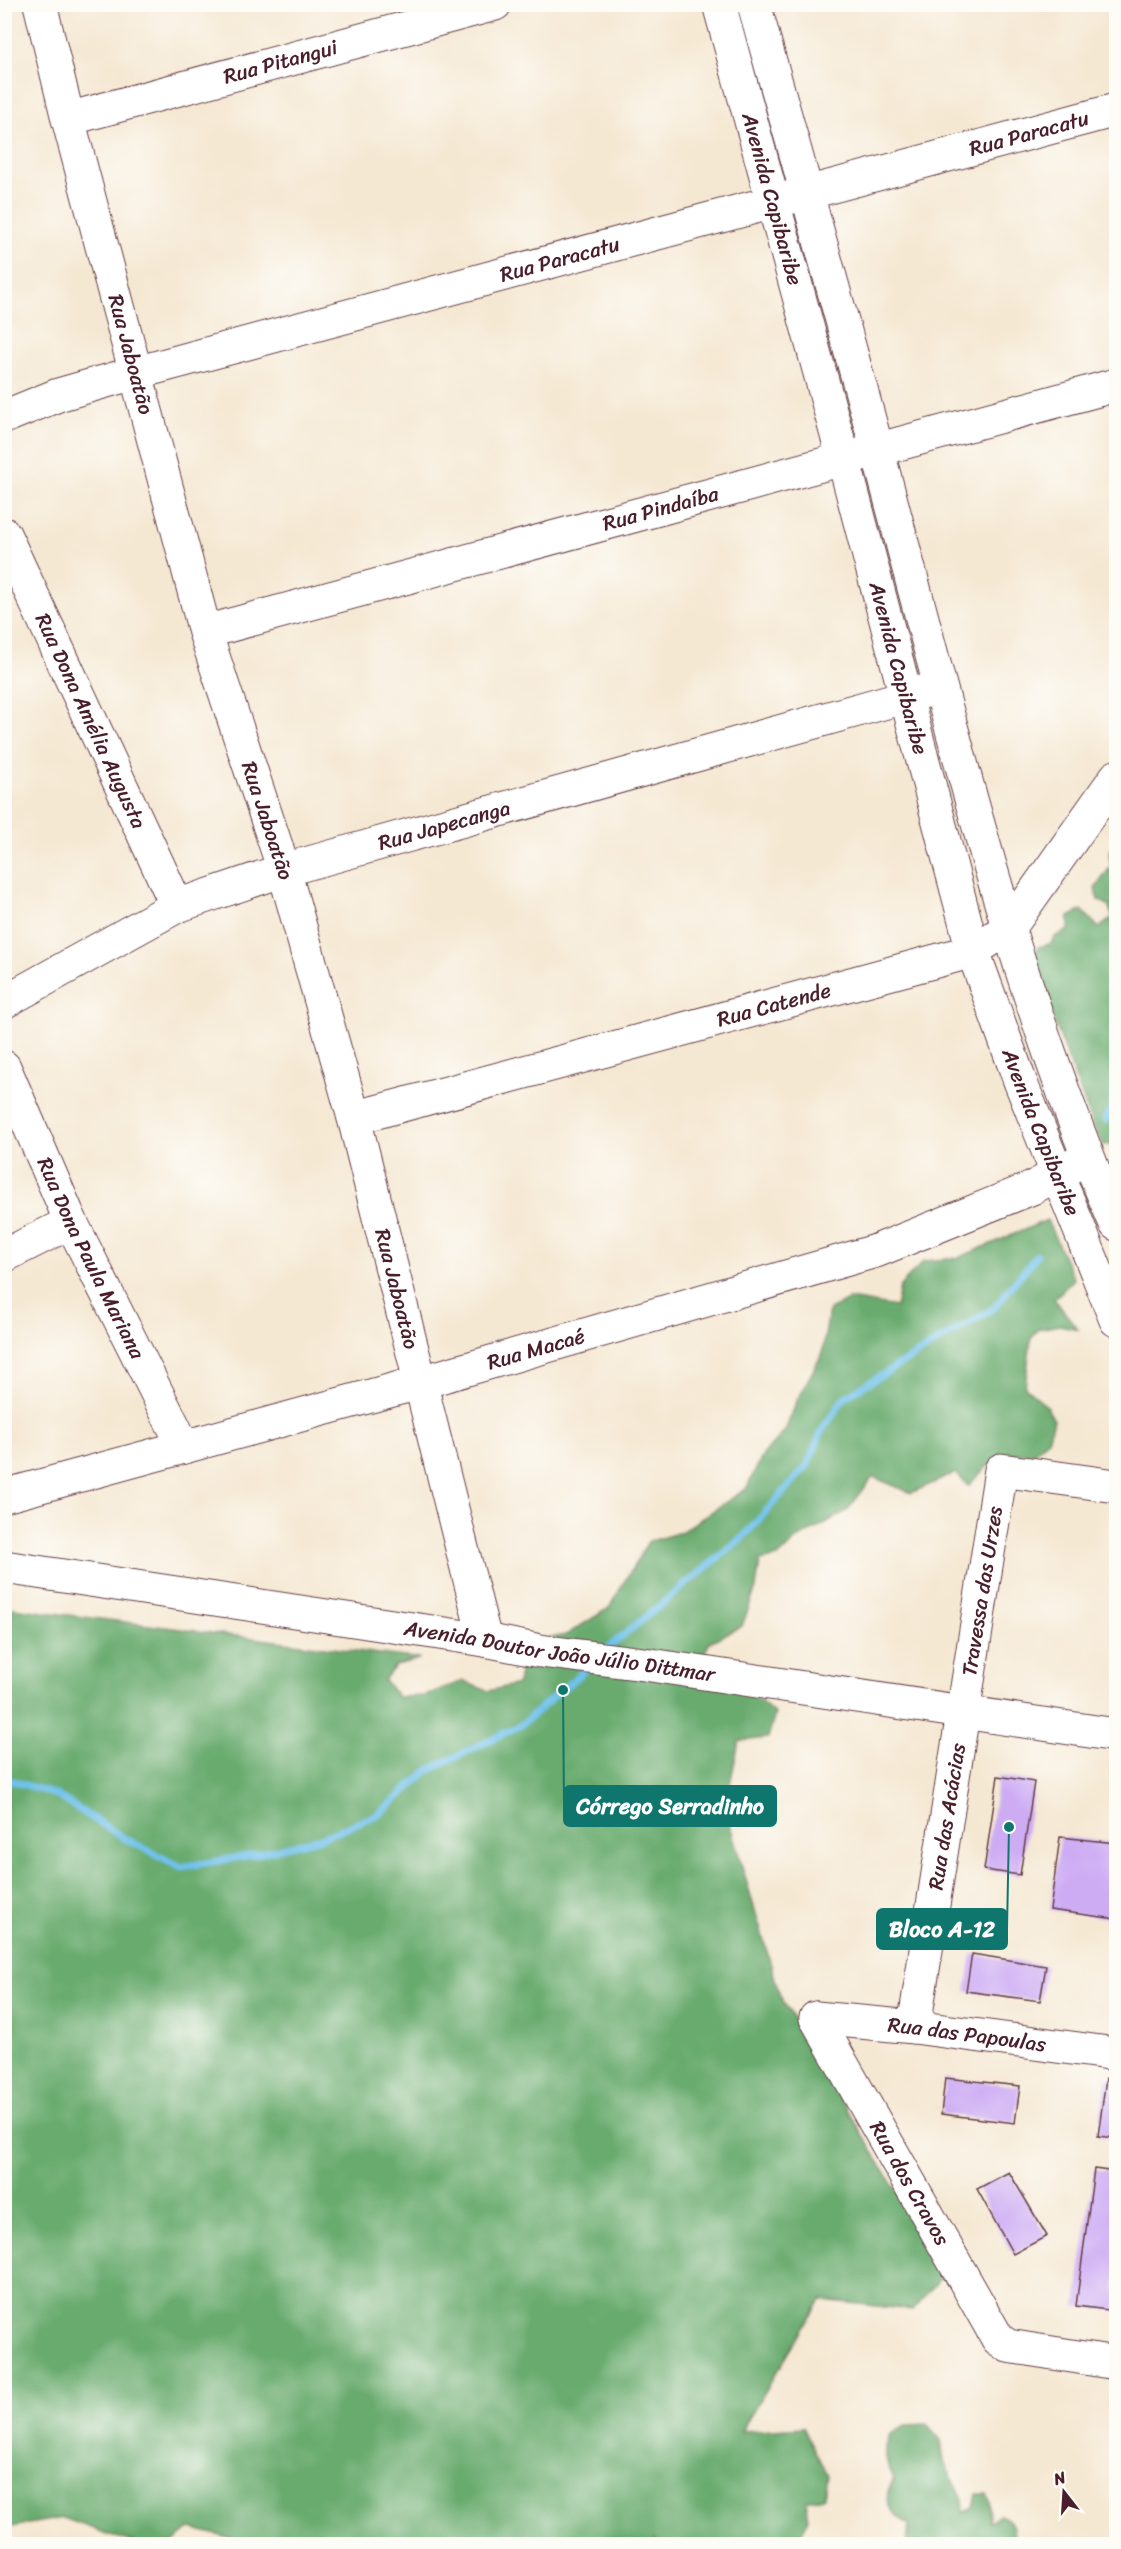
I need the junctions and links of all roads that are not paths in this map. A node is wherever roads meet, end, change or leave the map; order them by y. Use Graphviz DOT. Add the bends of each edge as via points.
graph roads {
  1 [pos="40,4"];
  2 [pos="495,4"];
  3 [pos="719,4"];
  4 [pos="754,4"];
  5 [pos="1116,110"];
  6 [pos="68,119"];
  7 [pos="807,193"];
  8 [pos="773,202"];
  9 [pos="136,373"];
  10 [pos="1116,385"];
  11 [pos="4,417"];
  12 [pos="878,452"];
  13 [pos="844,461"];
  14 [pos="4,534"];
  15 [pos="205,632"];
  16 [pos="940,687"];
  17 [pos="904,697"];
  18 [pos="1116,777"];
  19 [pos="284,870"];
  20 [pos="177,906"];
  21 [pos="1010,927"];
  22 [pos="973,951"];
  23 [pos="4,1002"];
  24 [pos="4,1067"];
  25 [pos="354,1118"];
  26 [pos="1087,1157"];
  27 [pos="1059,1174"];
  28 [pos="71,1221"];
  29 [pos="1116,1224"];
  30 [pos="4,1256"];
  31 [pos="1116,1320"];
  32 [pos="422,1382"];
  33 [pos="184,1447"];
  34 [pos="1116,1486"];
  35 [pos="4,1496"];
  36 [pos="4,1567"];
  37 [pos="485,1640"];
  38 [pos="963,1713"];
  39 [pos="1116,1735"];
  40 [pos="816,2018"];
  41 [pos="914,2027"];
  42 [pos="1116,2054"];
  43 [pos="1116,2363"];
  1 -- 6 [label="street, Rua Jaboatão"];
  2 -- 6 [label="street, Rua Pitangui"];
  3 -- 8 [label="street, Avenida Capibaribe"];
  4 -- 7 [label="street, Avenida Capibaribe"];
  5 -- 7 [label="street, Rua Paracatu"];
  6 -- 9 [label="street, Rua Jaboatão"];
  7 -- 8 [label="street, Rua Paracatu"];
  7 -- 12 [label="street, Avenida Capibaribe"];
  8 -- 9 [label="street, Rua Paracatu"];
  8 -- 13 [label="street, Avenida Capibaribe"];
  9 -- 11 [label="street, Rua Paracatu" via="58,395"];
  9 -- 15 [label="street, Rua Jaboatão"];
  10 -- 12 [label="street, Rua Pindaíba"];
  12 -- 13 [label="street, Rua Pindaíba"];
  12 -- 16 [label="street, Avenida Capibaribe"];
  13 -- 15 [label="street, Rua Pindaíba"];
  13 -- 17 [label="street, Avenida Capibaribe"];
  14 -- 20 [label="street, Rua Dona Amélia Augusta"];
  15 -- 19 [label="street, Rua Jaboatão"];
  16 -- 17 [label="street, Rua Japecanga"];
  16 -- 21 [label="street, Avenida Capibaribe"];
  17 -- 19 [label="street, Rua Japecanga"];
  17 -- 22 [label="street, Avenida Capibaribe"];
  18 -- 21 [label="street, Rua Catende"];
  19 -- 20 [label="street, Rua Japecanga"];
  19 -- 25 [label="street, Rua Jaboatão"];
  20 -- 23 [label="street, Rua Japecanga"];
  21 -- 22 [label="street, Rua Catende"];
  21 -- 26 [label="street, Avenida Capibaribe"];
  22 -- 25 [label="street, Rua Catende"];
  22 -- 27 [label="street, Avenida Capibaribe"];
  24 -- 28 [label="street, Rua Dona Paula Mariana"];
  25 -- 32 [label="street, Rua Jaboatão"];
  26 -- 27 [label="street, Rua Macaé"];
  26 -- 29 [label="street, Avenida Capibaribe"];
  27 -- 31 [label="street, Avenida Capibaribe"];
  27 -- 32 [label="street, Rua Macaé" via="876,1251"];
  28 -- 30 [label="street"];
  28 -- 33 [label="street, Rua Dona Paula Mariana"];
  32 -- 33 [label="street, Rua Macaé"];
  32 -- 37 [label="street, Rua Jaboatão"];
  33 -- 35 [label="street, Rua Macaé"];
  34 -- 38 [label="street, Travessa das Urzes" via="1001,1470"];
  36 -- 37 [label="street, Avenida Doutor João Júlio Dittmar"];
  37 -- 38 [label="street, Avenida Doutor João Júlio Dittmar"];
  38 -- 39 [label="street, Avenida Doutor João Júlio Dittmar"];
  38 -- 41 [label="street, Rua das Acácias"];
  40 -- 41 [label="street, Rua das Papoulas"];
  40 -- 43 [label="street, Rua dos Cravos" via="998,2339 1008,2346"];
  41 -- 42 [label="street, Rua das Papoulas"];
}
